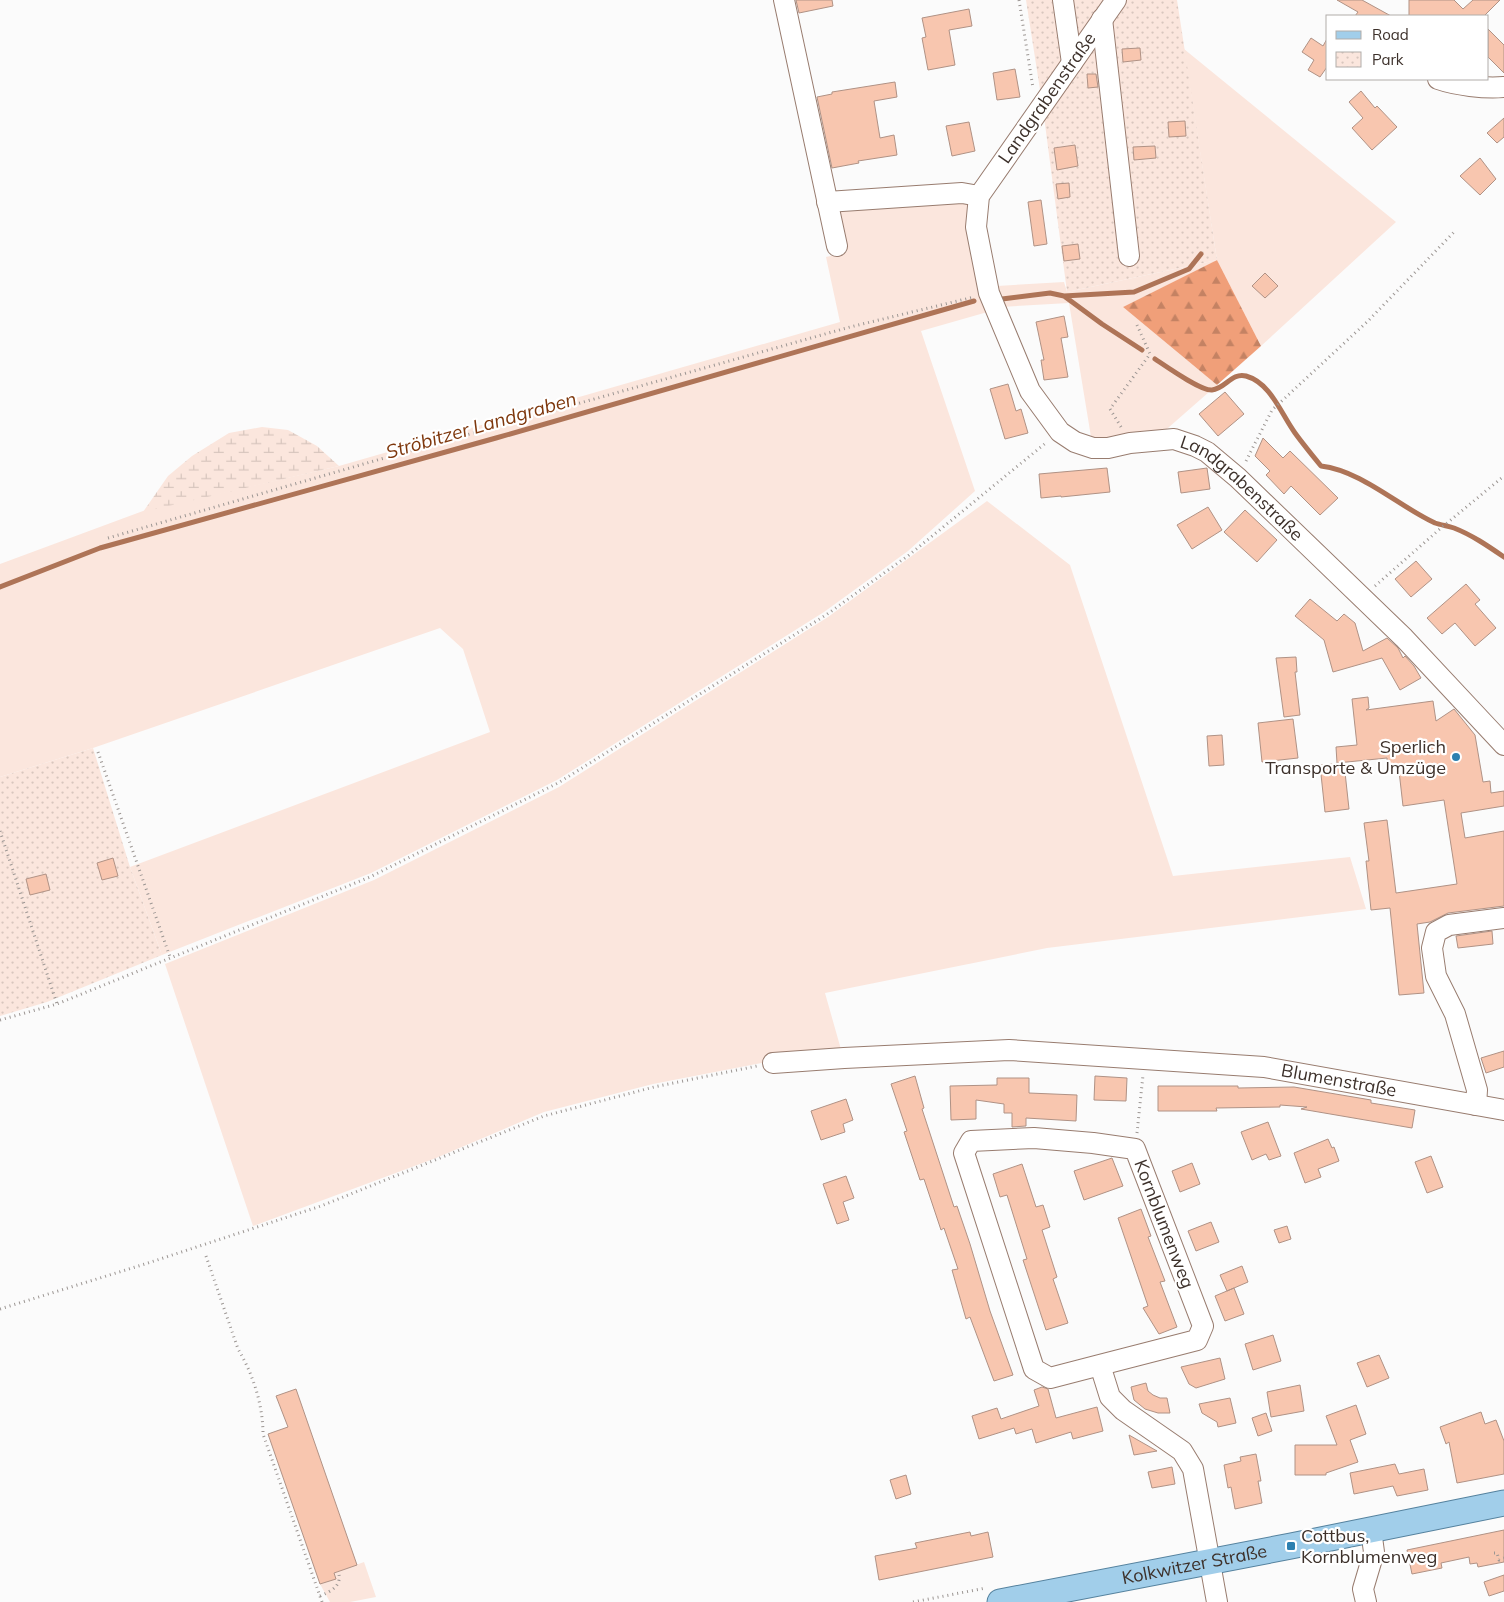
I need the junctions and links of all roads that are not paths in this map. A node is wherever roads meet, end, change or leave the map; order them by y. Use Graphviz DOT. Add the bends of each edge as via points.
graph roads {
  1 [pos="784,0"];
  2 [pos="1062,0"];
  3 [pos="1116,0"];
  4 [pos="1102,19"];
  5 [pos="1072,63"];
  6 [pos="1441,80"];
  7 [pos="1504,87"];
  8 [pos="979,196"];
  9 [pos="827,202"];
  10 [pos="837,246"];
  11 [pos="1129,256"];
  12 [pos="1504,745"];
  13 [pos="1504,918"];
  14 [pos="773,1063"];
  15 [pos="1476,1105"];
  16 [pos="1504,1110"];
  17 [pos="1100,1365"];
  18 [pos="1504,1503"];
  19 [pos="1371,1530"];
  20 [pos="1210,1562"];
  21 [pos="1000,1602"];
  22 [pos="1218,1602"];
  23 [pos="1366,1602"];
  1 -- 9 [label="street"];
  2 -- 5 [label="street"];
  3 -- 4 [label="street, Landgrabenstraße"];
  4 -- 5 [label="street, Landgrabenstraße"];
  4 -- 11 [label="street"];
  5 -- 8 [label="street, Landgrabenstraße" via="1037,108"];
  6 -- 7 [label="street"];
  8 -- 9 [label="street" via="962,193"];
  8 -- 12 [label="street, Landgrabenstraße" via="976,227 989,294 1030,391 1060,432 1093,448 1174,440 1207,452 1404,638"];
  9 -- 10 [label="street"];
  13 -- 15 [label="street" via="1449,925 1436,932 1432,948 1436,976 1455,1014 1477,1090"];
  14 -- 15 [label="street, Blumenstraße" via="1008,1050 1264,1067"];
  15 -- 16 [label="street, Blumenstraße"];
  17 -- 17 [label="street, Kornblumenweg" via="1050,1378 1034,1369 964,1153 971,1141 1034,1138 1135,1149 1203,1326 1197,1340"];
  17 -- 20 [label="street" via="1110,1397 1123,1410 1182,1451 1194,1468"];
  18 -- 19 [label="main road, Kolkwitzer Straße"];
  19 -- 20 [label="main road, Kolkwitzer Straße"];
  19 -- 23 [label="street" via="1374,1552 1363,1590"];
  20 -- 21 [label="main road, Kolkwitzer Straße"];
  20 -- 22 [label="street"];
}
